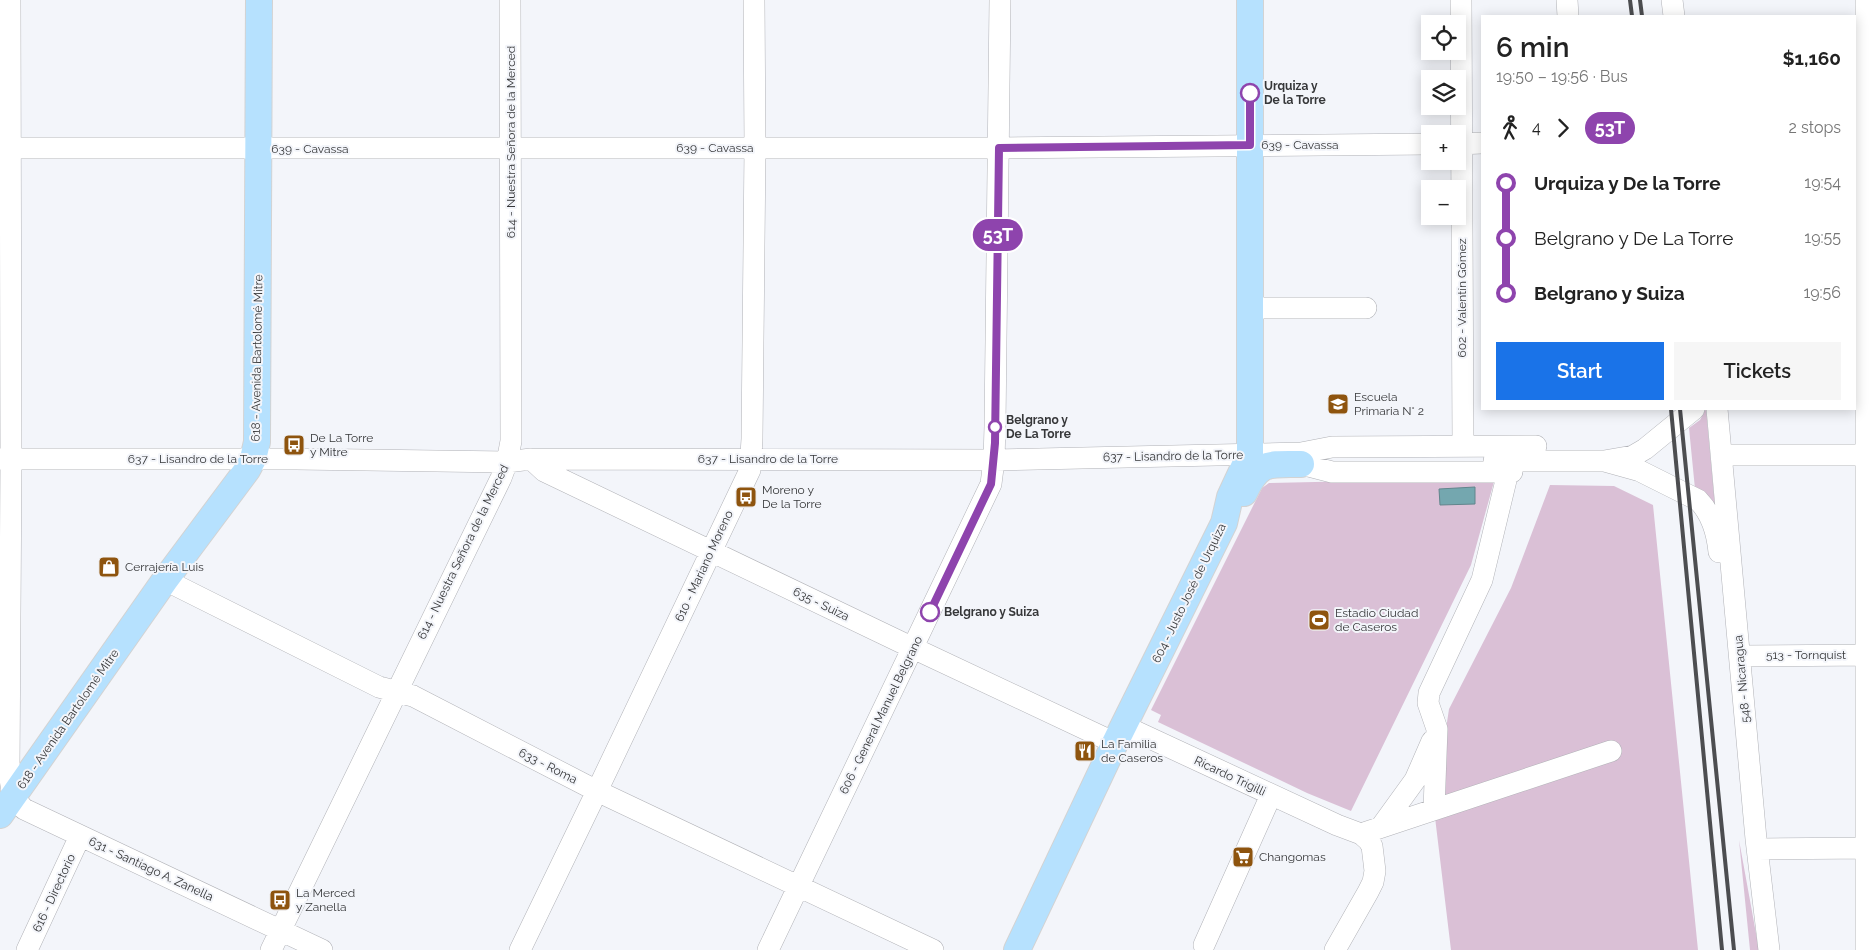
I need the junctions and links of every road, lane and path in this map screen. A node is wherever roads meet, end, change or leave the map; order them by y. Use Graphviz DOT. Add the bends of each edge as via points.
graph roads {
  1 [pos="10,0"];
  2 [pos="258,0"];
  3 [pos="510,0"];
  4 [pos="754,0"];
  5 [pos="1000,0"];
  6 [pos="1250,0"];
  7 [pos="1461,0"];
  8 [pos="1567,0"];
  9 [pos="1672,0"];
  10 [pos="1866,0"];
  11 [pos="1568,15"];
  12 [pos="1674,15"];
  13 [pos="1459,125"];
  14 [pos="1481,143"];
  15 [pos="1865,143"];
  16 [pos="1421,144"];
  17 [pos="1466,144"];
  18 [pos="1250,145"];
  19 [pos="5,148"];
  20 [pos="259,148"];
  21 [pos="755,148"];
  22 [pos="999,148"];
  23 [pos="511,149"];
  24 [pos="1459,170"];
  25 [pos="1250,308"];
  26 [pos="1366,308"];
  27 [pos="1693,410"];
  28 [pos="1717,410"];
  29 [pos="1463,446"];
  30 [pos="1536,446"];
  31 [pos="1250,454"];
  32 [pos="1722,455"];
  33 [pos="1870,455"];
  34 [pos="1301,458"];
  35 [pos="6,459"];
  36 [pos="253,459"];
  37 [pos="531,459"];
  38 [pos="752,460"];
  39 [pos="994,460"];
  40 [pos="1604,461"];
  41 [pos="507,462"];
  42 [pos="1508,472"];
  43 [pos="1537,472"];
  44 [pos="1224,523"];
  45 [pos="711,551"];
  46 [pos="166,580"];
  47 [pos="913,648"];
  48 [pos="1869,655"];
  49 [pos="1740,656"];
  50 [pos="396,691"];
  51 [pos="1437,729"];
  52 [pos="1119,734"];
  53 [pos="1611,751"];
  54 [pos="6,789"];
  55 [pos="597,791"];
  56 [pos="1271,795"];
  57 [pos="1434,809"];
  58 [pos="1371,830"];
  59 [pos="80,836"];
  60 [pos="1757,844"];
  61 [pos="1869,848"];
  62 [pos="799,886"];
  63 [pos="280,929"];
  64 [pos="1204,945"];
  65 [pos="27,950"];
  66 [pos="271,950"];
  67 [pos="322,950"];
  68 [pos="520,950"];
  69 [pos="768,950"];
  70 [pos="933,950"];
  71 [pos="1017,950"];
  72 [pos="1335,950"];
  73 [pos="1769,950"];
  74 [pos="1866,950"];
  1 -- 19 [label="street"];
  2 -- 20 [label="main road, 618 - Avenida Bartolomé Mitre"];
  3 -- 23 [label="street, 614 - Nuestra Señora de la Merced"];
  4 -- 21 [label="street, 610 - Mariano Moreno"];
  5 -- 22 [label="street, 606 - General Manuel Belgrano"];
  6 -- 18 [label="main road, 604 - Justo José de Urquiza"];
  7 -- 13 [label="street, 602 - Valentín Gómez"];
  8 -- 11 [label="street"];
  9 -- 12 [label="street"];
  10 -- 15 [label="street"];
  14 -- 17 [label="street"];
  15 -- 33 [label="street"];
  16 -- 18 [label="street, 639 - Cavassa"];
  18 -- 22 [label="street, 639 - Cavassa"];
  18 -- 25 [label="main road, 604 - Justo José de Urquiza"];
  19 -- 20 [label="street, 639 - Cavassa"];
  19 -- 35 [label="street"];
  20 -- 23 [label="street, 639 - Cavassa"];
  20 -- 36 [label="main road, 618 - Avenida Bartolomé Mitre" via="257,442"];
  21 -- 22 [label="street, 639 - Cavassa"];
  21 -- 23 [label="street, 639 - Cavassa"];
  21 -- 38 [label="street, 610 - Mariano Moreno"];
  22 -- 39 [label="street, 606 - General Manuel Belgrano"];
  23 -- 41 [label="street, 614 - Nuestra Señora de la Merced" via="511,441"];
  24 -- 29 [label="street, 602 - Valentín Gómez"];
  25 -- 26 [label="street"];
  25 -- 31 [label="main road, 604 - Justo José de Urquiza"];
  27 -- 40 [label="street" via="1633,456"];
  28 -- 32 [label="street, 548 - Nicaragua"];
  29 -- 30 [label="street, 637 - Lisandro de la Torre"];
  29 -- 34 [label="street, 637 - Lisandro de la Torre" via="1332,447"];
  31 -- 34 [label="street, 637 - Lisandro de la Torre"];
  31 -- 39 [label="street, 637 - Lisandro de la Torre"];
  31 -- 44 [label="main road, 604 - Justo José de Urquiza" via="1230,497"];
  32 -- 33 [label="street"];
  32 -- 49 [label="street, 548 - Nicaragua"];
  33 -- 48 [label="street"];
  34 -- 40 [label="street"];
  34 -- 42 [label="street, 637 - Lisandro de la Torre" via="1332,472"];
  34 -- 44 [label="main road" via="1259,469"];
  35 -- 36 [label="street, 637 - Lisandro de la Torre"];
  35 -- 54 [label="street"];
  36 -- 41 [label="street, 637 - Lisandro de la Torre"];
  36 -- 46 [label="main road, 618 - Avenida Bartolomé Mitre"];
  37 -- 38 [label="street, 637 - Lisandro de la Torre"];
  37 -- 41 [label="street, 637 - Lisandro de la Torre"];
  37 -- 45 [label="street, 635 - Suiza" via="544,470"];
  38 -- 39 [label="street, 637 - Lisandro de la Torre"];
  38 -- 45 [label="street, 610 - Mariano Moreno"];
  39 -- 47 [label="street, 606 - General Manuel Belgrano" via="991,484"];
  40 -- 60 [label="street" via="1640,471 1698,500 1712,520 1718,540 1738,757"];
  41 -- 50 [label="street, 614 - Nuestra Señora de la Merced"];
  42 -- 43 [label="street, 637 - Lisandro de la Torre"];
  42 -- 51 [label="street" via="1482,580 1429,693 1428,703"];
  44 -- 52 [label="main road, 604 - Justo José de Urquiza"];
  45 -- 47 [label="street, 635 - Suiza"];
  45 -- 55 [label="street, 610 - Mariano Moreno"];
  46 -- 50 [label="street, 633 - Roma" via="379,687"];
  46 -- 54 [label="main road, 618 - Avenida Bartolomé Mitre"];
  47 -- 52 [label="street, 635 - Suiza"];
  47 -- 62 [label="street, 606 - General Manuel Belgrano"];
  48 -- 49 [label="street, 513 - Tornquist"];
  48 -- 61 [label="street"];
  49 -- 60 [label="street, 548 - Nicaragua"];
  50 -- 55 [label="street, 633 - Roma" via="413,696"];
  50 -- 63 [label="street, 614 - Nuestra Señora de la Merced"];
  51 -- 57 [label="street"];
  51 -- 58 [label="street" via="1414,780"];
  52 -- 56 [label="street, Ricardo Trigilli"];
  52 -- 71 [label="main road, 604 - Justo José de Urquiza"];
  53 -- 57 [label="street"];
  54 -- 59 [label="street, 631 - Santiago A. Zanella" via="24,809"];
  55 -- 62 [label="street, 633 - Roma"];
  55 -- 68 [label="street, 610 - Mariano Moreno"];
  56 -- 58 [label="street, Ricardo Trigilli" via="1337,826"];
  56 -- 64 [label="street"];
  57 -- 58 [label="street"];
  58 -- 72 [label="street" via="1373,882"];
  59 -- 63 [label="street, 631 - Santiago A. Zanella"];
  59 -- 65 [label="street, 616 - Directorio"];
  60 -- 61 [label="street"];
  60 -- 73 [label="street, 548 - Nicaragua"];
  61 -- 74 [label="street"];
  62 -- 69 [label="street, 606 - General Manuel Belgrano"];
  62 -- 70 [label="street, 633 - Roma"];
  63 -- 66 [label="street, 614 - Nuestra Señora de la Merced"];
  63 -- 67 [label="street, 631 - Santiago A. Zanella"];
}
